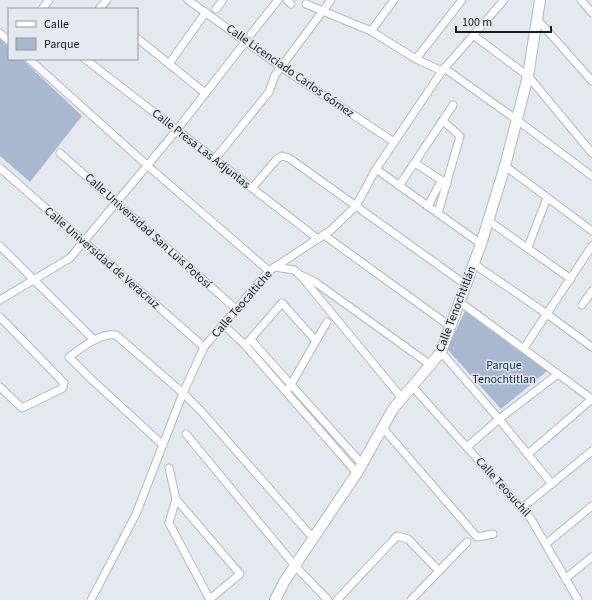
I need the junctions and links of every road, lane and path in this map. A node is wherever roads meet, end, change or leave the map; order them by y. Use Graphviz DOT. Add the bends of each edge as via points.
graph roads {
  1 [pos="49,0"];
  2 [pos="107,0"];
  3 [pos="188,0"];
  4 [pos="223,0"];
  5 [pos="278,0"];
  6 [pos="331,0"];
  7 [pos="394,0"];
  8 [pos="462,0"];
  9 [pos="504,0"];
  10 [pos="540,0"];
  11 [pos="581,0"];
  12 [pos="306,4"];
  13 [pos="43,8"];
  14 [pos="101,8"];
  15 [pos="216,8"];
  16 [pos="322,11"];
  17 [pos="206,12"];
  18 [pos="592,13"];
  19 [pos="537,19"];
  20 [pos="371,31"];
  21 [pos="0,33"];
  22 [pos="251,34"];
  23 [pos="473,35"];
  24 [pos="138,39"];
  25 [pos="8,40"];
  26 [pos="246,41"];
  27 [pos="416,59"];
  28 [pos="30,60"];
  29 [pos="86,60"];
  30 [pos="169,64"];
  31 [pos="281,67"];
  32 [pos="443,70"];
  33 [pos="528,76"];
  34 [pos="592,81"];
  35 [pos="205,94"];
  36 [pos="453,105"];
  37 [pos="517,120"];
  38 [pos="442,121"];
  39 [pos="176,131"];
  40 [pos="394,142"];
  41 [pos="60,152"];
  42 [pos="592,154"];
  43 [pos="214,160"];
  44 [pos="415,163"];
  45 [pos="148,166"];
  46 [pos="505,166"];
  47 [pos="0,168"];
  48 [pos="376,169"];
  49 [pos="592,176"];
  50 [pos="444,182"];
  51 [pos="399,186"];
  52 [pos="252,188"];
  53 [pos="547,198"];
  54 [pos="116,204"];
  55 [pos="356,206"];
  56 [pos="428,206"];
  57 [pos="438,213"];
  58 [pos="489,221"];
  59 [pos="592,231"];
  60 [pos="324,235"];
  61 [pos="318,239"];
  62 [pos="85,242"];
  63 [pos="481,244"];
  64 [pos="0,246"];
  65 [pos="592,246"];
  66 [pos="528,247"];
  67 [pos="474,264"];
  68 [pos="272,269"];
  69 [pos="301,276"];
  70 [pos="571,279"];
  71 [pos="34,280"];
  72 [pos="466,285"];
  73 [pos="592,291"];
  74 [pos="0,300"];
  75 [pos="460,302"];
  76 [pos="582,305"];
  77 [pos="236,309"];
  78 [pos="547,314"];
  79 [pos="0,318"];
  80 [pos="327,322"];
  81 [pos="451,327"];
  82 [pos="229,330"];
  83 [pos="94,340"];
  84 [pos="251,340"];
  85 [pos="316,340"];
  86 [pos="245,346"];
  87 [pos="204,347"];
  88 [pos="592,347"];
  89 [pos="524,348"];
  90 [pos="441,352"];
  91 [pos="432,366"];
  92 [pos="558,374"];
  93 [pos="291,385"];
  94 [pos="412,386"];
  95 [pos="0,387"];
  96 [pos="183,393"];
  97 [pos="287,393"];
  98 [pos="402,397"];
  99 [pos="592,399"];
  100 [pos="499,418"];
  101 [pos="382,427"];
  102 [pos="186,434"];
  103 [pos="163,445"];
  104 [pos="467,447"];
  105 [pos="348,449"];
  106 [pos="592,452"];
  107 [pos="528,454"];
  108 [pos="341,455"];
  109 [pos="362,464"];
  110 [pos="169,468"];
  111 [pos="357,473"];
  112 [pos="552,484"];
  113 [pos="176,500"];
  114 [pos="592,506"];
  115 [pos="522,508"];
  116 [pos="493,534"];
  117 [pos="313,538"];
  118 [pos="467,542"];
  119 [pos="547,543"];
  120 [pos="592,557"];
  121 [pos="295,566"];
  122 [pos="439,571"];
  123 [pos="566,578"];
  124 [pos="91,600"];
  125 [pos="210,600"];
  126 [pos="275,600"];
  127 [pos="328,600"];
  128 [pos="337,600"];
  129 [pos="411,600"];
  130 [pos="578,600"];
  1 -- 13 [label="street"];
  2 -- 14 [label="street"];
  3 -- 17 [label="street, Calle Licenciado Carlos Gómez"];
  4 -- 15 [label="street"];
  5 -- 22 [label="street"];
  6 -- 16 [label="street"];
  7 -- 20 [label="street"];
  8 -- 27 [label="street"];
  9 -- 23 [label="street, Calle Teocaltiche"];
  10 -- 19 [label="street, Calle Tenochtitlán"];
  11 -- 18 [label="street"];
  12 -- 16 [label="street"];
  16 -- 20 [label="street"];
  16 -- 31 [label="street"];
  17 -- 26 [label="street, Calle Licenciado Carlos Gómez"];
  17 -- 30 [label="street"];
  19 -- 33 [label="street, Calle Tenochtitlán"];
  19 -- 34 [label="street"];
  20 -- 27 [label="street"];
  21 -- 25 [label="street"];
  23 -- 32 [label="street, Calle Teocaltiche"];
  23 -- 33 [label="street"];
  24 -- 30 [label="street"];
  26 -- 31 [label="street, Calle Licenciado Carlos Gómez"];
  26 -- 35 [label="street"];
  27 -- 32 [label="street"];
  28 -- 45 [label="street"];
  29 -- 39 [label="street, Calle Presa Las Adjuntas"];
  30 -- 35 [label="street"];
  31 -- 40 [label="street, Calle Licenciado Carlos Gómez"];
  31 -- 43 [label="street" via="269,92"];
  32 -- 37 [label="street"];
  32 -- 40 [label="street, Calle Teocaltiche"];
  33 -- 37 [label="street, Calle Tenochtitlán"];
  33 -- 42 [label="street"];
  35 -- 39 [label="street"];
  36 -- 38 [label="street"];
  37 -- 46 [label="street, Calle Tenochtitlán"];
  37 -- 49 [label="street"];
  38 -- 44 [label="street"];
  38 -- 50 [label="street" via="460,136"];
  39 -- 43 [label="street, Calle Presa Las Adjuntas"];
  39 -- 45 [label="street"];
  40 -- 48 [label="street, Calle Teocaltiche"];
  41 -- 54 [label="street, Calle Universidad San Luis Potosí"];
  43 -- 52 [label="street, Calle Presa Las Adjuntas"];
  44 -- 50 [label="street"];
  44 -- 51 [label="street"];
  45 -- 54 [label="street"];
  45 -- 68 [label="street"];
  46 -- 53 [label="street"];
  46 -- 58 [label="street, Calle Tenochtitlán"];
  47 -- 62 [label="street, Calle Universidad de Veracruz"];
  48 -- 51 [label="street"];
  48 -- 55 [label="street, Calle Teocaltiche"];
  50 -- 56 [label="street"];
  50 -- 57 [label="street"];
  51 -- 56 [label="street"];
  52 -- 55 [label="street" via="282,156 289,158"];
  52 -- 61 [label="street, Calle Presa Las Adjuntas"];
  53 -- 59 [label="street"];
  53 -- 66 [label="street"];
  54 -- 62 [label="street"];
  54 -- 77 [label="street, Calle Universidad San Luis Potosí"];
  55 -- 60 [label="street, Calle Teocaltiche"];
  55 -- 72 [label="street"];
  56 -- 57 [label="street"];
  57 -- 63 [label="street"];
  58 -- 63 [label="street, Calle Tenochtitlán"];
  58 -- 66 [label="street"];
  60 -- 61 [label="street, Calle Teocaltiche"];
  60 -- 81 [label="street"];
  61 -- 68 [label="street, Calle Teocaltiche"];
  62 -- 71 [label="street" via="67,262"];
  62 -- 87 [label="street, Calle Universidad de Veracruz"];
  63 -- 67 [label="street, Calle Tenochtitlán"];
  64 -- 71 [label="street"];
  65 -- 70 [label="street"];
  66 -- 70 [label="street"];
  67 -- 72 [label="street, Calle Tenochtitlán"];
  67 -- 78 [label="street"];
  68 -- 69 [label="street" via="294,270"];
  68 -- 77 [label="street, Calle Teocaltiche"];
  69 -- 91 [label="street" via="315,282"];
  69 -- 98 [label="street"];
  70 -- 78 [label="street"];
  71 -- 74 [label="street"];
  71 -- 83 [label="street"];
  72 -- 75 [label="street, Calle Tenochtitlán"];
  73 -- 76 [label="street"];
  75 -- 81 [label="street, Calle Tenochtitlán"];
  75 -- 89 [label="street"];
  77 -- 87 [label="street, Calle Teocaltiche"];
  78 -- 88 [label="street"];
  78 -- 89 [label="street"];
  79 -- 95 [label="street" via="64,384 63,388 24,408"];
  80 -- 85 [label="street"];
  81 -- 90 [label="street, Calle Tenochtitlán"];
  82 -- 86 [label="street"];
  83 -- 96 [label="street" via="110,334 116,335"];
  83 -- 103 [label="street" via="69,357"];
  84 -- 85 [label="street" via="282,303"];
  84 -- 86 [label="street"];
  84 -- 93 [label="street"];
  85 -- 93 [label="street"];
  86 -- 97 [label="street"];
  87 -- 96 [label="street, Calle Teocaltiche"];
  89 -- 92 [label="street"];
  90 -- 91 [label="street, Calle Tenochtitlán"];
  90 -- 100 [label="street"];
  91 -- 94 [label="street, Calle Tenochtitlán"];
  92 -- 99 [label="street"];
  92 -- 100 [label="street"];
  93 -- 97 [label="street"];
  93 -- 105 [label="street"];
  94 -- 98 [label="street, Calle Tenochtitlán"];
  94 -- 104 [label="street, Calle Teosuchil"];
  96 -- 103 [label="street, Calle Teocaltiche"];
  96 -- 117 [label="street"];
  97 -- 108 [label="street"];
  98 -- 101 [label="street, Calle Tenochtitlán"];
  99 -- 107 [label="street"];
  100 -- 104 [label="street"];
  100 -- 107 [label="street"];
  101 -- 109 [label="street, Calle Tenochtitlán"];
  101 -- 116 [label="street" via="477,537"];
  102 -- 121 [label="street"];
  103 -- 124 [label="street, Calle Teocaltiche" via="136,514"];
  104 -- 115 [label="street, Calle Teosuchil"];
  105 -- 108 [label="street"];
  105 -- 109 [label="street"];
  106 -- 112 [label="street"];
  107 -- 112 [label="street"];
  108 -- 111 [label="street"];
  109 -- 111 [label="street, Calle Tenochtitlán"];
  110 -- 113 [label="street"];
  111 -- 117 [label="street, Calle Tenochtitlán"];
  112 -- 115 [label="street"];
  113 -- 125 [label="street" via="169,523"];
  113 -- 125 [label="street" via="240,574"];
  114 -- 119 [label="street"];
  115 -- 119 [label="street, Calle Teosuchil"];
  117 -- 121 [label="street, Calle Tenochtitlán"];
  118 -- 122 [label="street"];
  119 -- 123 [label="street, Calle Teosuchil"];
  120 -- 123 [label="street"];
  121 -- 126 [label="street, Calle Tenochtitlán"];
  121 -- 127 [label="street"];
  122 -- 128 [label="street" via="408,539 397,536"];
  122 -- 129 [label="street"];
  123 -- 130 [label="street, Calle Teosuchil"];
}
